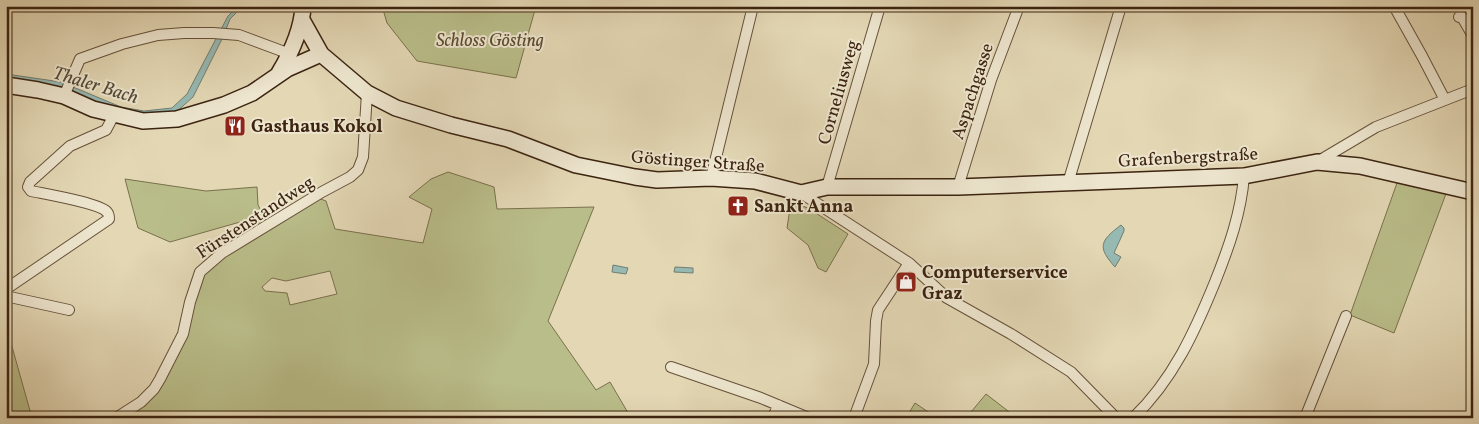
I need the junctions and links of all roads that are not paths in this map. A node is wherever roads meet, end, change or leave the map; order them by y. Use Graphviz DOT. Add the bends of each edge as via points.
graph roads {
  1 [pos="753,6"];
  2 [pos="880,6"];
  3 [pos="1019,6"];
  4 [pos="1120,6"];
  5 [pos="1394,6"];
  6 [pos="303,13"];
  7 [pos="1459,17"];
  8 [pos="1473,36"];
  9 [pos="290,54"];
  10 [pos="321,54"];
  11 [pos="276,76"];
  12 [pos="6,85"];
  13 [pos="1473,89"];
  14 [pos="367,92"];
  15 [pos="65,93"];
  16 [pos="1445,100"];
  17 [pos="114,115"];
  18 [pos="1317,162"];
  19 [pos="1244,176"];
  20 [pos="711,178"];
  21 [pos="1068,182"];
  22 [pos="827,186"];
  23 [pos="958,187"];
  24 [pos="1473,192"];
  25 [pos="801,193"];
  26 [pos="909,263"];
  27 [pos="6,289"];
  28 [pos="6,295"];
  29 [pos="70,310"];
  30 [pos="1346,316"];
  31 [pos="671,368"];
  32 [pos="778,405"];
  33 [pos="116,418"];
  34 [pos="773,418"];
  35 [pos="809,418"];
  36 [pos="854,418"];
  37 [pos="1116,418"];
  38 [pos="1134,418"];
  39 [pos="1305,418"];
  1 -- 20 [label="street"];
  2 -- 22 [label="street, Corneliusweg"];
  3 -- 23 [label="street, Aspachgasse" via="991,80"];
  4 -- 21 [label="street"];
  5 -- 16 [label="street"];
  6 -- 9 [label="street"];
  6 -- 10 [label="street, Göstinger Straße"];
  7 -- 8 [label="street"];
  9 -- 11 [label="street"];
  9 -- 15 [label="street" via="239,35 158,35 80,59"];
  10 -- 11 [label="street"];
  10 -- 14 [label="street, Göstinger Straße"];
  11 -- 17 [label="street" via="252,93 231,102 177,118 143,121"];
  12 -- 15 [label="street"];
  13 -- 16 [label="street, Grafenbergstraße"];
  14 -- 20 [label="street, Göstinger Straße" via="396,108 508,139 576,165 657,180"];
  14 -- 33 [label="street, Fürstenstandweg" via="363,157 358,170 222,253 200,272 182,334 160,379 142,402"];
  15 -- 17 [label="street" via="93,109"];
  16 -- 18 [label="street, Grafenbergstraße" via="1376,127"];
  17 -- 27 [label="street" via="106,130 70,146 28,187 31,191 91,204 108,212 109,219"];
  18 -- 19 [label="street, Grafenbergstraße"];
  18 -- 24 [label="street" via="1360,166"];
  19 -- 21 [label="street, Grafenbergstraße"];
  19 -- 38 [label="street" via="1233,236 1197,326 1166,380"];
  20 -- 25 [label="street, Göstinger Straße" via="755,181"];
  21 -- 23 [label="street, Grafenbergstraße"];
  22 -- 23 [label="street, Grafenbergstraße"];
  22 -- 25 [label="street, Grafenbergstraße"];
  25 -- 26 [label="street, Göstinger Straße"];
  26 -- 36 [label="street" via="878,310 874,364"];
  26 -- 37 [label="street, Göstinger Straße" via="947,298 1071,372"];
  28 -- 29 [label="street"];
  30 -- 39 [label="street"];
  31 -- 32 [label="street"];
  32 -- 34 [label="street"];
  32 -- 35 [label="street"];
}
